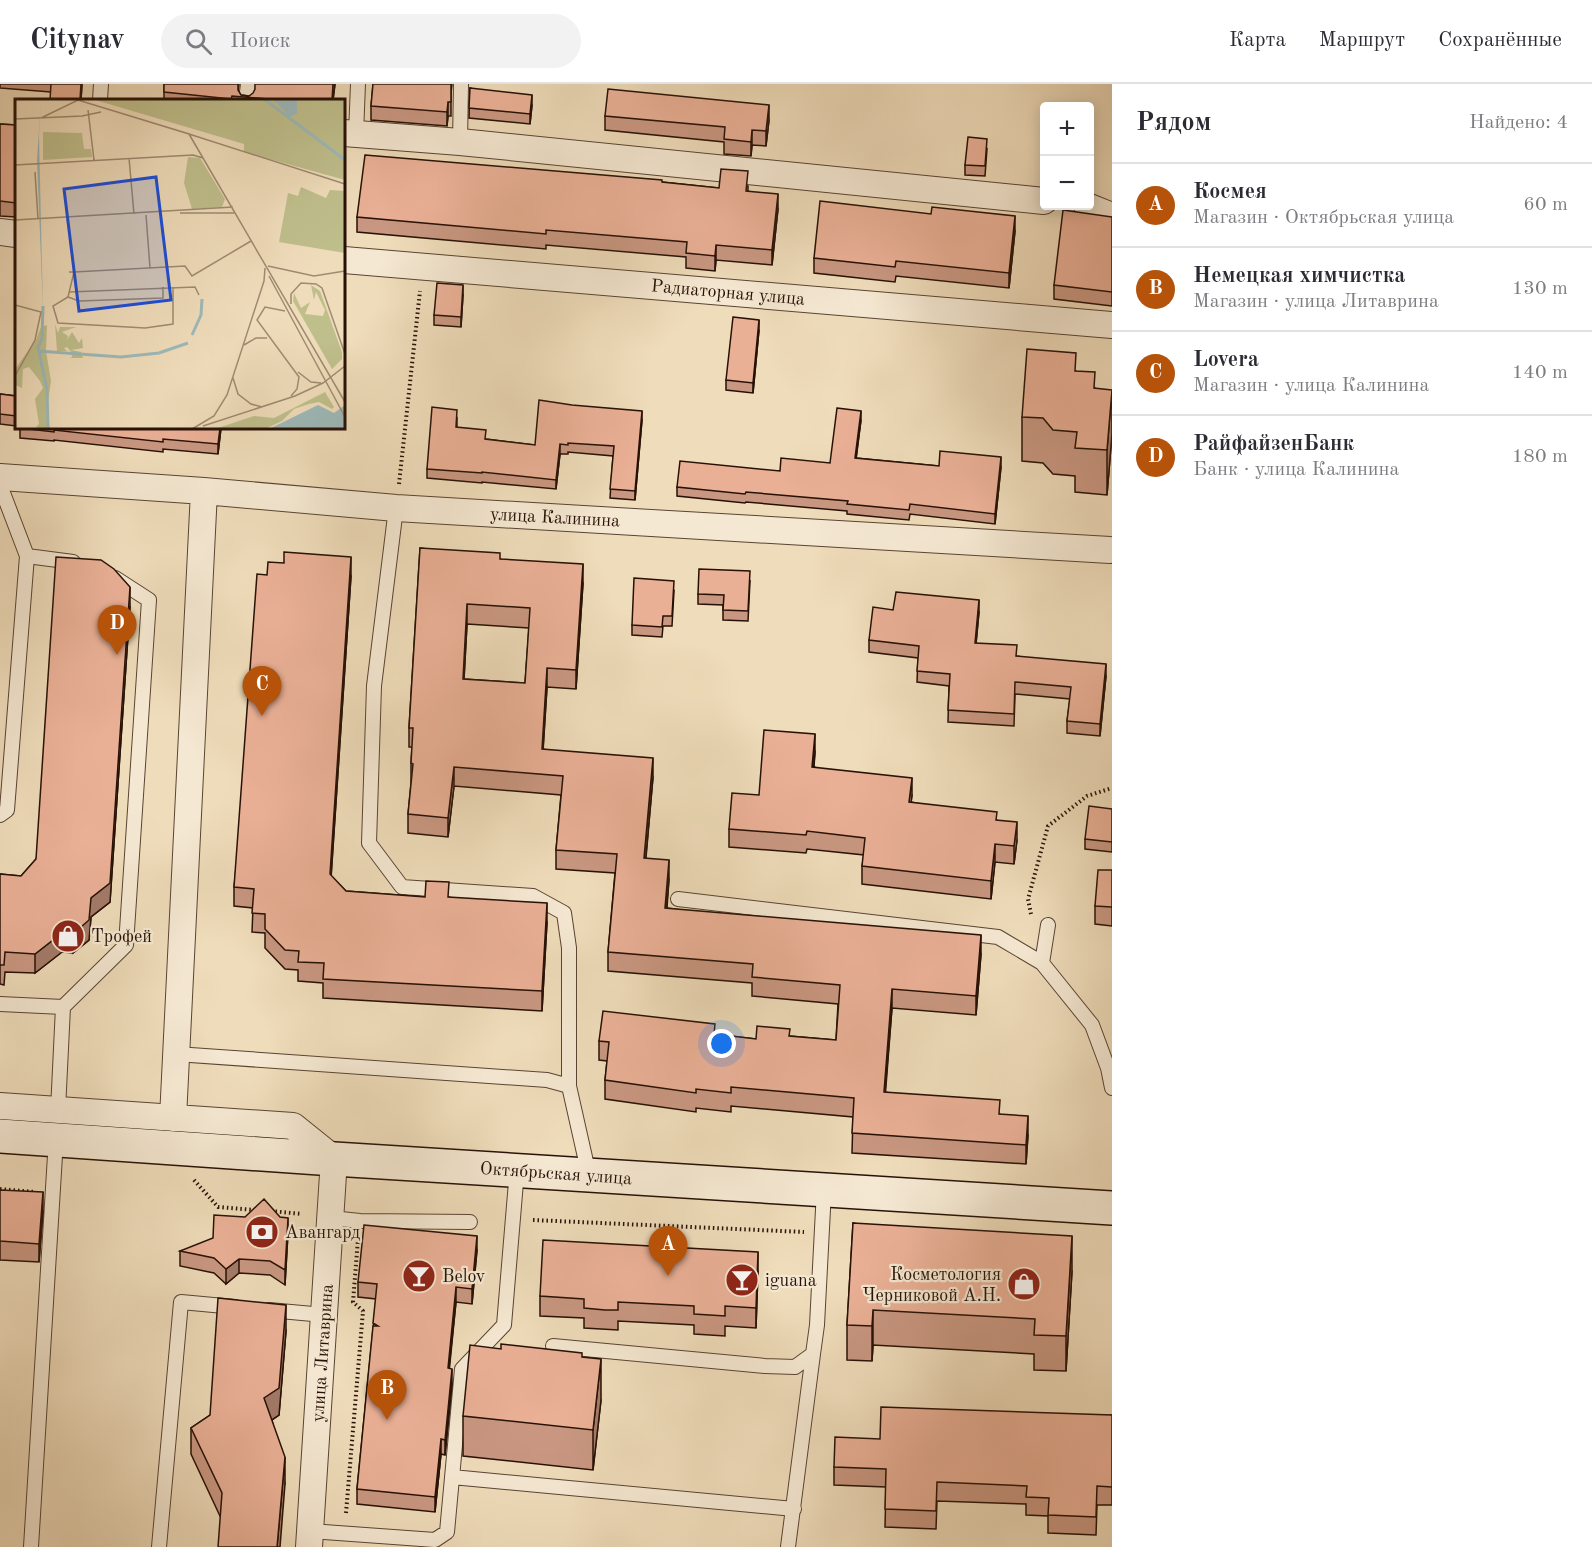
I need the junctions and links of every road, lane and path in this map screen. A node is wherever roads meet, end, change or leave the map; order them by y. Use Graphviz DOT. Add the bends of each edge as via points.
graph roads {
  1 [pos="101,84"];
  2 [pos="248,84"];
  3 [pos="358,84"];
  4 [pos="461,84"];
  5 [pos="100,99"];
  6 [pos="246,99"];
  7 [pos="350,134"];
  8 [pos="460,142"];
  9 [pos="1040,201"];
  10 [pos="1094,209"];
  11 [pos="1112,216"];
  12 [pos="0,232"];
  13 [pos="15,234"];
  14 [pos="345,260"];
  15 [pos="423,267"];
  16 [pos="1112,324"];
  17 [pos="0,477"];
  18 [pos="0,485"];
  19 [pos="204,491"];
  20 [pos="396,508"];
  21 [pos="1111,550"];
  22 [pos="27,556"];
  23 [pos="83,563"];
  24 [pos="104,571"];
  25 [pos="1112,788"];
  26 [pos="0,815"];
  27 [pos="678,899"];
  28 [pos="1033,920"];
  29 [pos="1048,925"];
  30 [pos="1042,963"];
  31 [pos="0,1004"];
  32 [pos="63,1007"];
  33 [pos="176,1054"];
  34 [pos="569,1086"];
  35 [pos="1112,1088"];
  36 [pos="0,1106"];
  37 [pos="173,1118"];
  38 [pos="57,1125"];
  39 [pos="0,1136"];
  40 [pos="334,1159"];
  41 [pos="517,1170"];
  42 [pos="190,1175"];
  43 [pos="588,1175"];
  44 [pos="0,1189"];
  45 [pos="824,1190"];
  46 [pos="53,1193"];
  47 [pos="1112,1208"];
  48 [pos="302,1214"];
  49 [pos="331,1218"];
  50 [pos="513,1219"];
  51 [pos="360,1221"];
  52 [pos="470,1222"];
  53 [pos="822,1233"];
  54 [pos="324,1315"];
  55 [pos="553,1346"];
  56 [pos="813,1354"];
  57 [pos="452,1477"];
  58 [pos="794,1509"];
  59 [pos="345,1534"];
  60 [pos="309,1539"];
  61 [pos="31,1547"];
  62 [pos="159,1547"];
  63 [pos="788,1547"];
  1 -- 5 [label="lane"];
  2 -- 6 [label="lane"];
  3 -- 7 [label="lane"];
  4 -- 8 [label="lane"];
  7 -- 8 [label="street"];
  8 -- 9 [label="street"];
  10 -- 11 [label="street"];
  12 -- 13 [label="street"];
  14 -- 15 [label="street, Радиаторная улица"];
  15 -- 16 [label="street, Радиаторная улица"];
  15 -- 20 [label="path"];
  17 -- 19 [label="street, улица Калинина"];
  18 -- 22 [label="lane"];
  19 -- 20 [label="street, улица Калинина"];
  19 -- 33 [label="street"];
  20 -- 21 [label="street, улица Калинина"];
  20 -- 34 [label="lane" via="374,686 369,843 402,887 533,896 564,913 569,948"];
  22 -- 23 [label="lane"];
  22 -- 26 [label="lane" via="7,810"];
  24 -- 32 [label="lane" via="149,600 126,945"];
  25 -- 28 [label="path" via="1087,796 1048,826 1028,899"];
  27 -- 30 [label="lane" via="998,937"];
  29 -- 30 [label="lane"];
  30 -- 35 [label="lane" via="1092,1025"];
  31 -- 32 [label="lane"];
  32 -- 38 [label="lane"];
  33 -- 34 [label="lane" via="547,1080"];
  33 -- 37 [label="street"];
  34 -- 43 [label="lane"];
  36 -- 38 [label="street"];
  37 -- 38 [label="street"];
  37 -- 40 [label="street" via="293,1126"];
  38 -- 39 [label="street, Октябрьская улица"];
  38 -- 40 [label="street, Октябрьская улица"];
  38 -- 46 [label="lane"];
  40 -- 41 [label="street, Октябрьская улица"];
  40 -- 49 [label="street, улица Литаврина"];
  41 -- 43 [label="street, Октябрьская улица"];
  41 -- 50 [label="lane"];
  42 -- 48 [label="path" via="218,1207"];
  43 -- 45 [label="street, Октябрьская улица"];
  44 -- 46 [label="path"];
  45 -- 47 [label="street, Октябрьская улица"];
  45 -- 53 [label="lane"];
  46 -- 61 [label="lane"];
  49 -- 51 [label="lane"];
  49 -- 54 [label="street, улица Литаврина"];
  50 -- 53 [label="path"];
  50 -- 57 [label="lane" via="504,1325 462,1369"];
  51 -- 52 [label="lane"];
  51 -- 59 [label="path" via="353,1302 363,1311"];
  53 -- 56 [label="lane"];
  54 -- 60 [label="street, улица Литаврина"];
  54 -- 62 [label="lane" via="181,1302"];
  55 -- 56 [label="lane" via="795,1367"];
  56 -- 58 [label="lane"];
  57 -- 58 [label="lane"];
  57 -- 59 [label="lane" via="447,1533 435,1540"];
  58 -- 63 [label="lane"];
  59 -- 60 [label="lane"];
}
